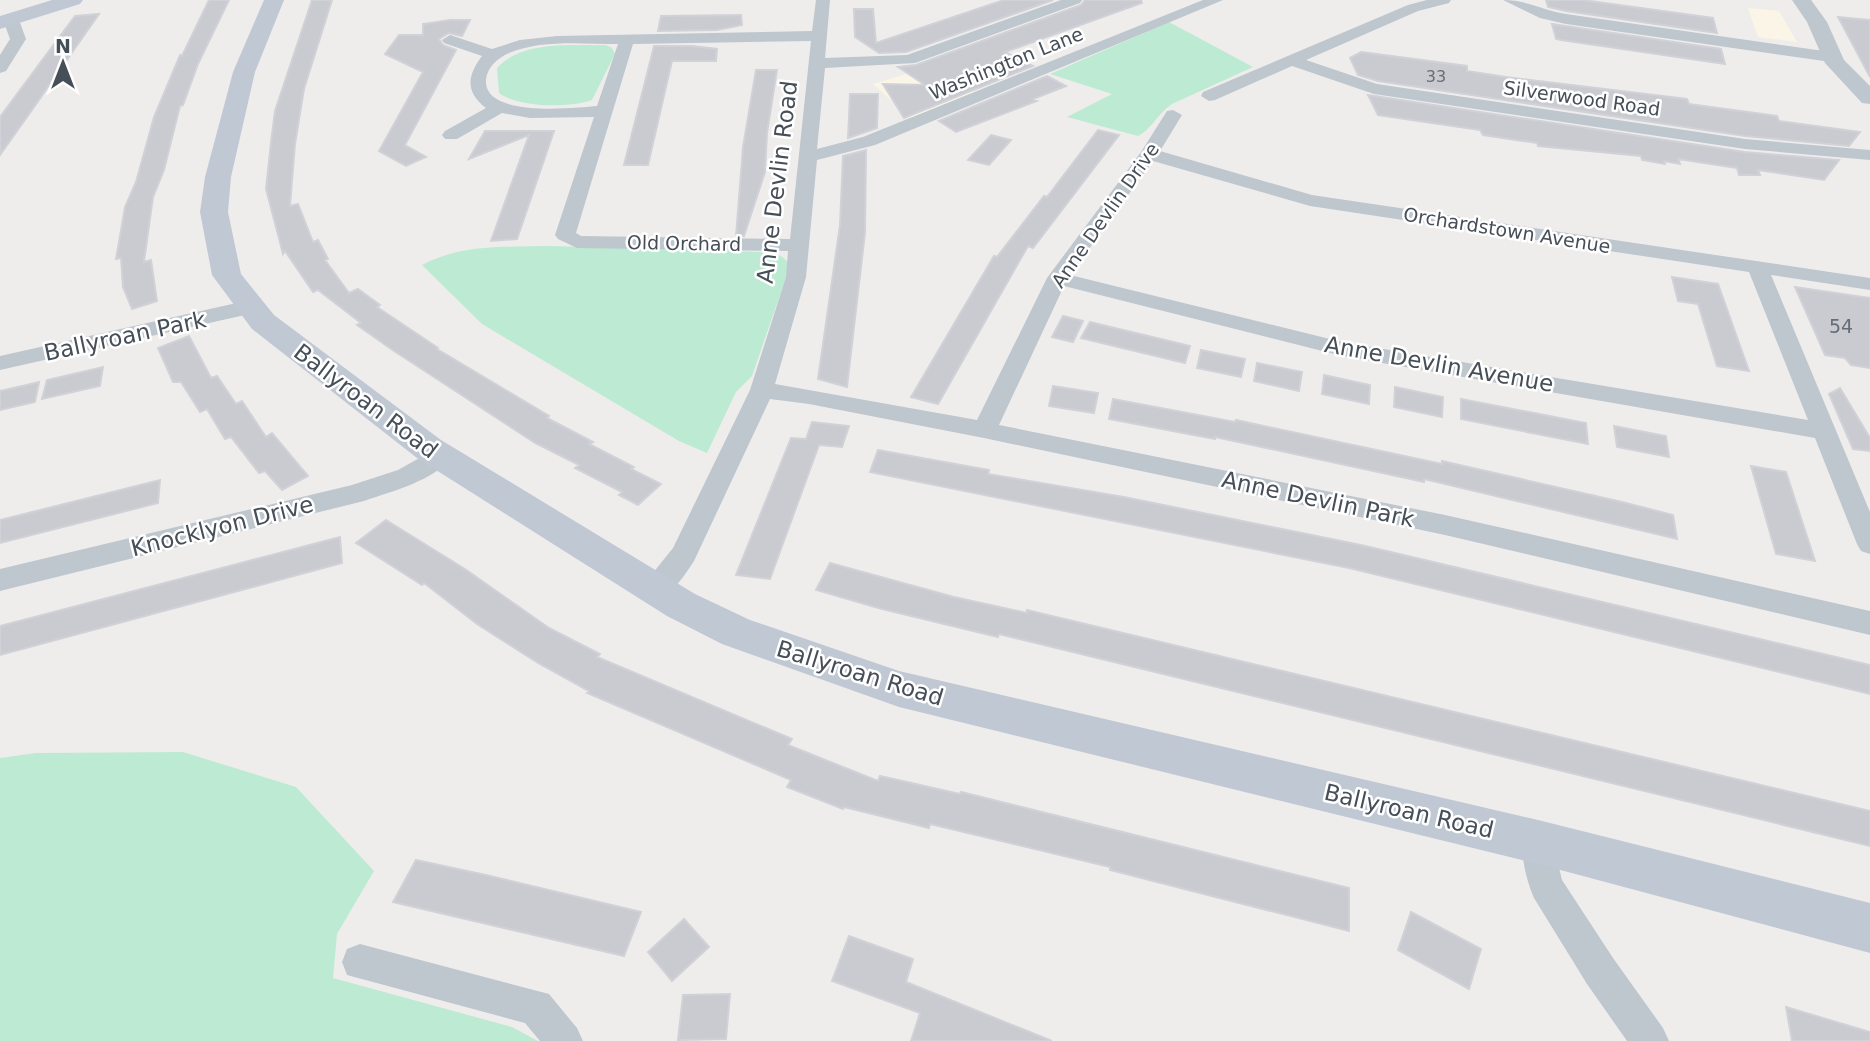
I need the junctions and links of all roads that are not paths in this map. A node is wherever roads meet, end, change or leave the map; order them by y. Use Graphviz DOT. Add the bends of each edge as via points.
graph roads {
  1 [pos="73,0"];
  2 [pos="274,0"];
  3 [pos="823,0"];
  4 [pos="1075,0"];
  5 [pos="1216,0"];
  6 [pos="1396,0"];
  7 [pos="1444,0"];
  8 [pos="1510,0"];
  9 [pos="1801,0"];
  10 [pos="1413,8"];
  11 [pos="5,21"];
  12 [pos="820,36"];
  13 [pos="627,39"];
  14 [pos="450,40"];
  15 [pos="494,55"];
  16 [pos="1831,57"];
  17 [pos="1292,61"];
  18 [pos="817,62"];
  19 [pos="0,68"];
  20 [pos="1209,96"];
  21 [pos="1870,98"];
  22 [pos="497,109"];
  23 [pos="604,111"];
  24 [pos="1173,114"];
  25 [pos="451,135"];
  26 [pos="1149,155"];
  27 [pos="1870,155"];
  28 [pos="809,156"];
  29 [pos="801,245"];
  30 [pos="1758,268"];
  31 [pos="1058,278"];
  32 [pos="1870,284"];
  33 [pos="250,307"];
  34 [pos="0,363"];
  35 [pos="762,390"];
  36 [pos="984,429"];
  37 [pos="1824,430"];
  38 [pos="439,456"];
  39 [pos="1870,544"];
  40 [pos="0,580"];
  41 [pos="654,589"];
  42 [pos="1870,623"];
  43 [pos="1538,842"];
  44 [pos="1870,928"];
  45 [pos="360,962"];
  46 [pos="564,1041"];
  47 [pos="1650,1041"];
  1 -- 11 [label="main road"];
  2 -- 33 [label="main road, Ballyroan Road" via="244,72 214,212 226,275"];
  3 -- 12 [label="street, Anne Devlin Road"];
  4 -- 18 [label="street" via="909,60"];
  5 -- 28 [label="street, Washington Lane" via="869,141"];
  6 -- 10 [label="street"];
  7 -- 10 [label="street"];
  8 -- 16 [label="street" via="1566,19"];
  9 -- 16 [label="street" via="1817,22"];
  10 -- 17 [label="street"];
  11 -- 19 [label="street" via="18,40"];
  12 -- 13 [label="street"];
  12 -- 18 [label="street, Anne Devlin Road"];
  13 -- 15 [label="street" via="538,43"];
  13 -- 23 [label="street"];
  14 -- 15 [label="street"];
  15 -- 22 [label="street" via="481,68 477,84 482,97"];
  16 -- 21 [label="street"];
  17 -- 20 [label="street"];
  17 -- 27 [label="street, Silverwood Road" via="1374,89 1745,144"];
  18 -- 28 [label="street, Anne Devlin Road"];
  22 -- 23 [label="street"];
  22 -- 25 [label="street"];
  23 -- 29 [label="street, Old Orchard" via="568,224 568,239"];
  24 -- 26 [label="street, Anne Devlin Drive"];
  26 -- 30 [label="street, Orchardstown Avenue" via="1310,200"];
  26 -- 31 [label="street, Anne Devlin Drive"];
  28 -- 29 [label="street, Anne Devlin Road"];
  29 -- 35 [label="street, Anne Devlin Road"];
  30 -- 32 [label="street, Orchardstown Avenue"];
  30 -- 37 [label="street"];
  31 -- 36 [label="street, Anne Devlin Drive"];
  31 -- 37 [label="street, Anne Devlin Avenue" via="1342,349"];
  33 -- 34 [label="street, Ballyroan Park"];
  33 -- 38 [label="main road, Ballyroan Road" via="307,358"];
  35 -- 36 [label="street, Anne Devlin Park"];
  35 -- 41 [label="street, Anne Devlin Road" via="684,554"];
  36 -- 42 [label="street, Anne Devlin Park" via="1445,525"];
  37 -- 39 [label="street"];
  38 -- 40 [label="street, Knocklyon Drive" via="407,476 355,494"];
  38 -- 41 [label="main road, Ballyroan Road"];
  41 -- 43 [label="main road, Ballyroan Road" via="736,632 899,689"];
  43 -- 44 [label="main road, Ballyroan Road"];
  43 -- 47 [label="street" via="1546,886"];
  45 -- 46 [label="street" via="536,1007"];
}
